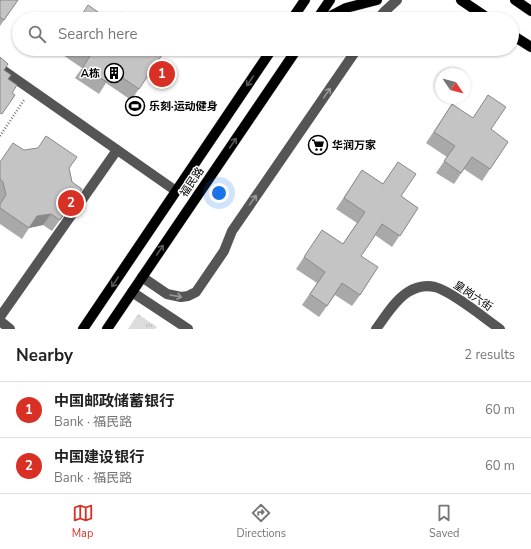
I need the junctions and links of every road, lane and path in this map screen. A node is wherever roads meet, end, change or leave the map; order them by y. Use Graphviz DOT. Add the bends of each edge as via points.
graph roads {
  1 [pos="296,0"];
  2 [pos="305,0"];
  3 [pos="330,0"];
  4 [pos="377,0"];
  5 [pos="397,0"];
  6 [pos="461,0"];
  7 [pos="514,0"];
  8 [pos="531,11"];
  9 [pos="293,12"];
  10 [pos="297,12"];
  11 [pos="322,12"];
  12 [pos="338,12"];
  13 [pos="384,12"];
  14 [pos="479,12"];
  15 [pos="519,40"];
  16 [pos="531,48"];
  17 [pos="267,56"];
  18 [pos="292,56"];
  19 [pos="352,56"];
  20 [pos="0,68"];
  21 [pos="31,90"];
  22 [pos="0,136"];
  23 [pos="117,150"];
  24 [pos="176,191"];
  25 [pos="142,277"];
  26 [pos="132,292"];
  27 [pos="4,304"];
  28 [pos="0,317"];
  29 [pos="0,321"];
  30 [pos="10,329"];
  31 [pos="83,329"];
  32 [pos="107,329"];
  33 [pos="188,329"];
  34 [pos="376,329"];
  35 [pos="500,329"];
  1 -- 9 [label="main road"];
  2 -- 10 [label="main road"];
  3 -- 11 [label="main road"];
  4 -- 12 [label="main road"];
  5 -- 13 [label="street"];
  6 -- 14 [label="main road"];
  7 -- 8 [label="main road"];
  15 -- 16 [label="main road"];
  17 -- 24 [label="main road, 福民路, one-way"];
  25 -- 18 [label="main road, 福民路, one-way"];
  25 -- 19 [label="street, one-way" via="174,297 188,296 196,292 224,252 232,231"];
  20 -- 21 [label="street"];
  21 -- 22 [label="path"];
  21 -- 23 [label="street"];
  23 -- 24 [label="street"];
  23 -- 27 [label="street"];
  24 -- 31 [label="main road, 福民路, one-way"];
  25 -- 26 [label="main road, 福民路"];
  26 -- 32 [label="main road, 福民路"];
  26 -- 33 [label="street"];
  27 -- 28 [label="street"];
  29 -- 30 [label="street"];
  34 -- 35 [label="street, 皇岗六街" via="400,298 416,288 425,286 441,289"];
}
